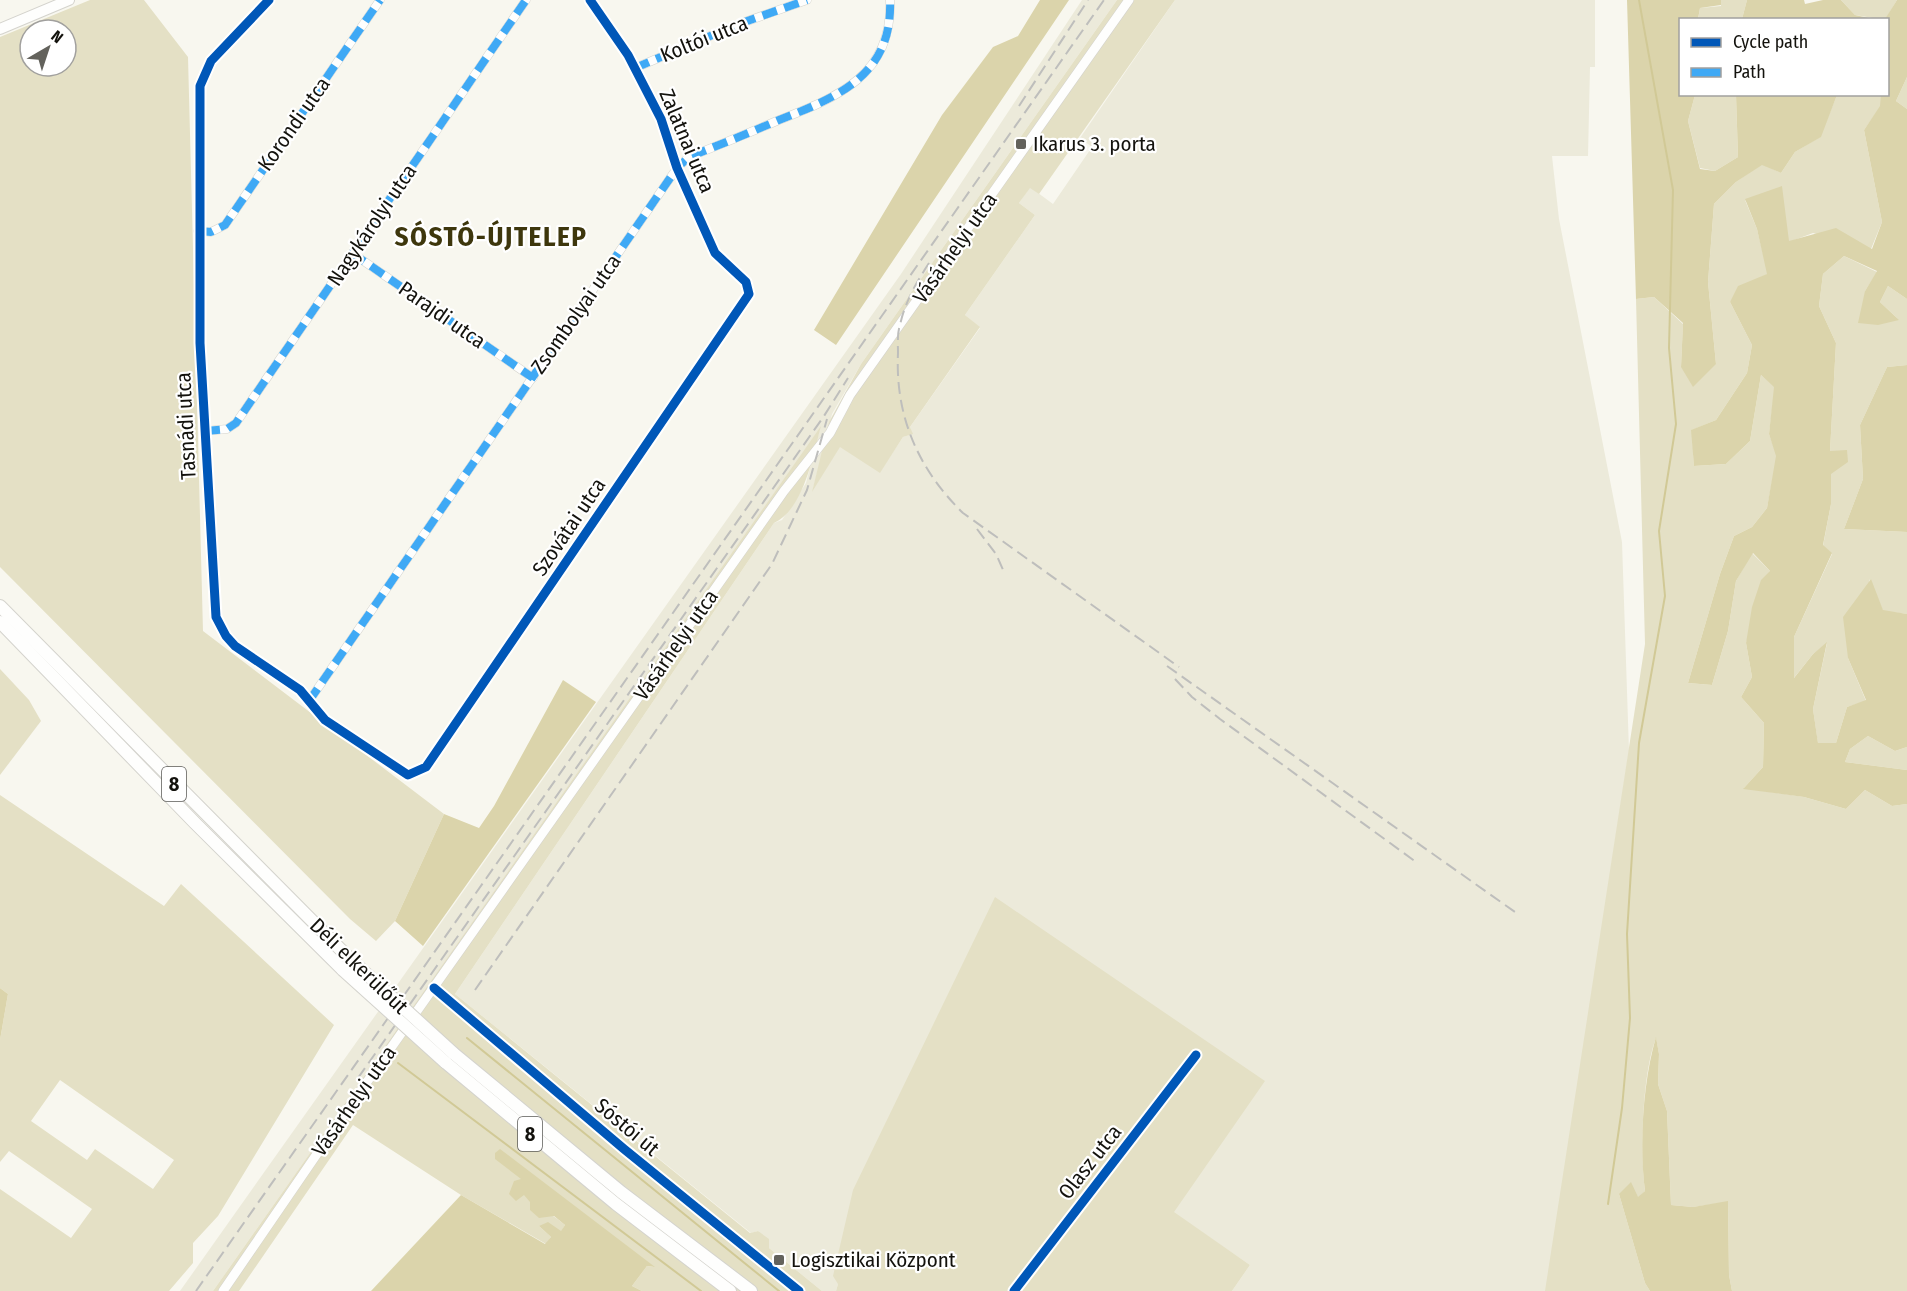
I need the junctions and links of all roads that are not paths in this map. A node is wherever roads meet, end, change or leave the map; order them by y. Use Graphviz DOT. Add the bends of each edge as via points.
graph roads {
  1 [pos="69,0"];
  2 [pos="269,0"];
  3 [pos="380,0"];
  4 [pos="526,0"];
  5 [pos="590,0"];
  6 [pos="807,0"];
  7 [pos="890,0"];
  8 [pos="1129,0"];
  9 [pos="0,29"];
  10 [pos="635,68"];
  11 [pos="677,168"];
  12 [pos="198,231"];
  13 [pos="352,253"];
  14 [pos="749,294"];
  15 [pos="532,378"];
  16 [pos="205,431"];
  17 [pos="0,606"];
  18 [pos="0,622"];
  19 [pos="309,701"];
  20 [pos="413,775"];
  21 [pos="347,965"];
  22 [pos="434,988"];
  23 [pos="1196,1055"];
  24 [pos="449,1058"];
  25 [pos="223,1291"];
  26 [pos="730,1291"];
  27 [pos="750,1291"];
  28 [pos="799,1291"];
  29 [pos="1014,1291"];
  1 -- 9 [label="main road"];
  2 -- 12 [label="street, Tasnádi utca" via="211,61 202,77"];
  3 -- 12 [label="street, Korondi utca" via="225,225 211,232"];
  4 -- 13 [label="street, Nagykárolyi utca"];
  5 -- 10 [label="street, Zalatnai utca"];
  6 -- 10 [label="street, Koltói utca"];
  7 -- 11 [label="street, Zsombolyai utca" via="885,42 858,80 823,103 689,157"];
  8 -- 22 [label="street, Vásárhelyi utca" via="850,395 830,433 783,491"];
  10 -- 11 [label="street, Zalatnai utca" via="667,133"];
  11 -- 14 [label="street, Zalatnai utca" via="715,253 747,282"];
  11 -- 15 [label="street, Zsombolyai utca"];
  12 -- 16 [label="street, Tasnádi utca"];
  13 -- 15 [label="street, Parajdi utca"];
  13 -- 16 [label="street, Nagykárolyi utca" via="236,423 227,429"];
  14 -- 20 [label="street, Szovátai utca" via="426,767"];
  15 -- 19 [label="street, Zsombolyai utca"];
  16 -- 19 [label="street, Tasnádi utca" via="216,617 235,645 300,690"];
  17 -- 21 [label="main road, Déli elkerülőút / 8"];
  18 -- 21 [label="main road, Déli elkerülőút / 8" via="195,823"];
  19 -- 20 [label="street, Tasnádi utca" via="325,720 401,773"];
  21 -- 24 [label="main road, Déli elkerülőút / 8, bridge"];
  22 -- 25 [label="street, Vásárhelyi utca"];
  22 -- 28 [label="street, Sóstói út"];
  23 -- 29 [label="street, Olasz utca"];
  24 -- 26 [label="main road, Déli elkerülőút / 8" via="616,1204"];
  24 -- 27 [label="main road, Déli elkerülőút / 8"];
}
